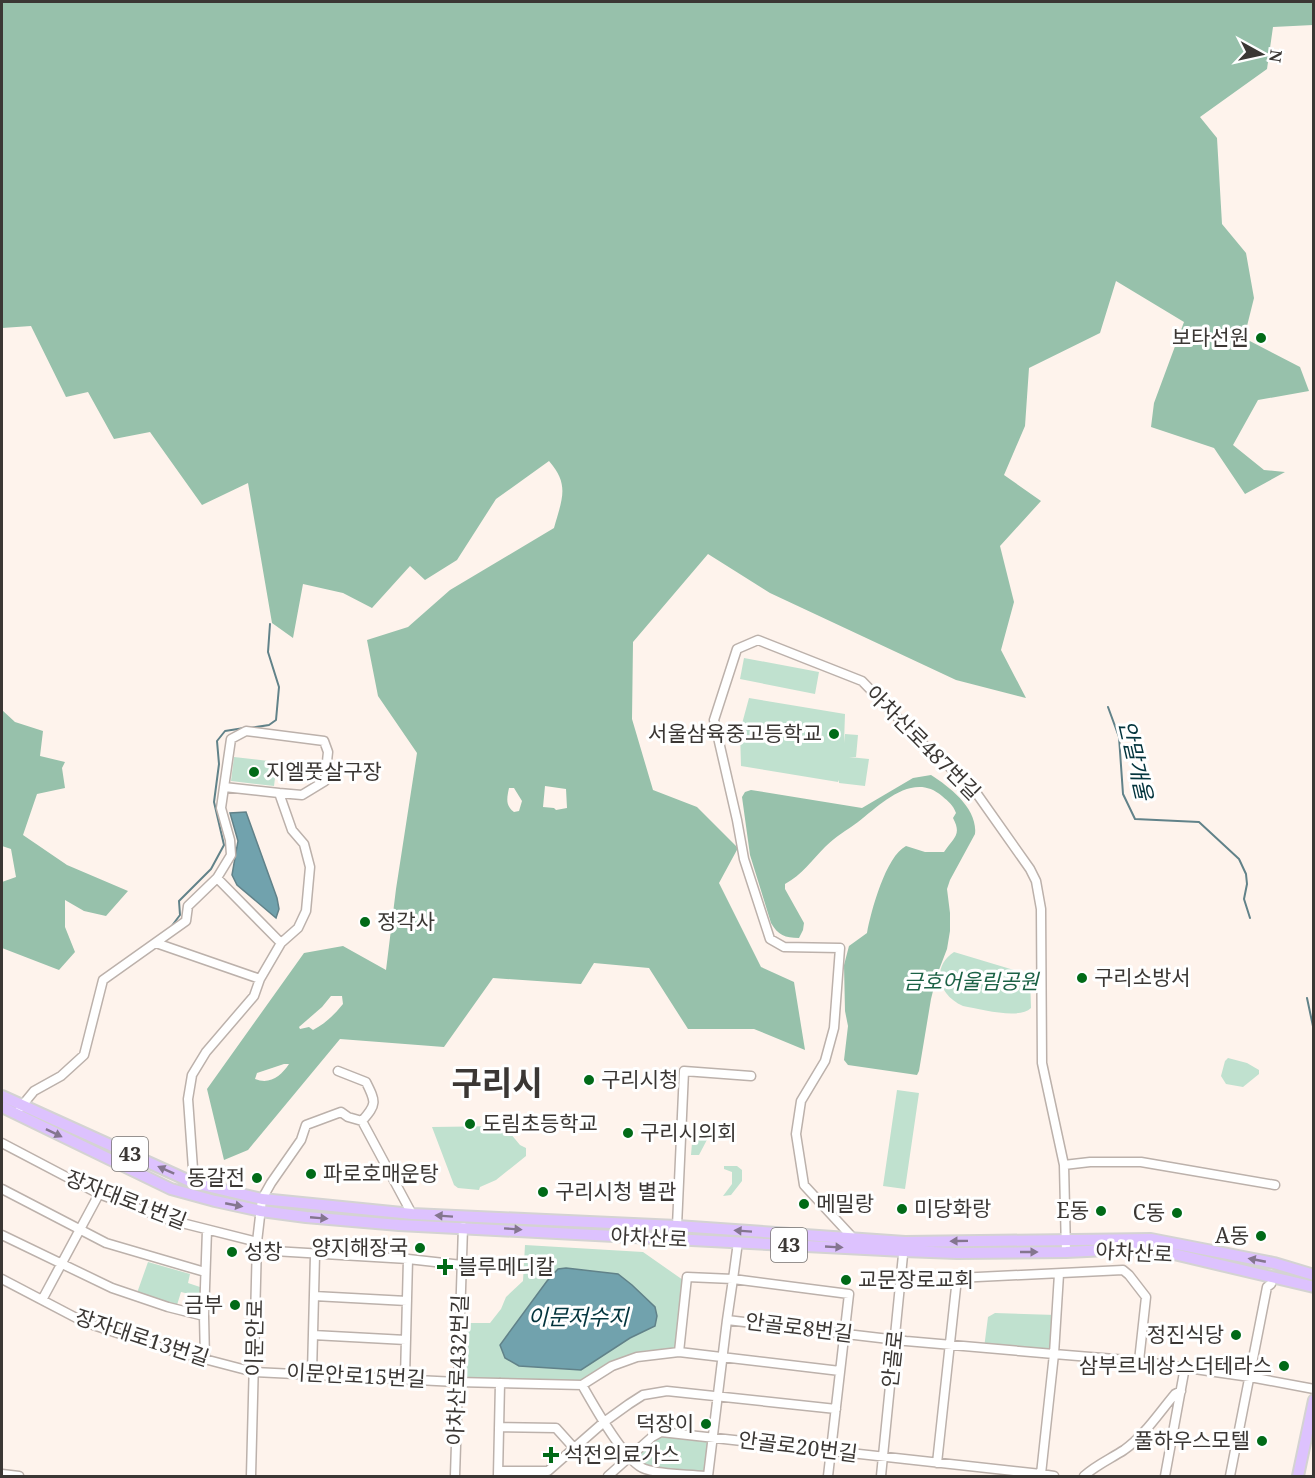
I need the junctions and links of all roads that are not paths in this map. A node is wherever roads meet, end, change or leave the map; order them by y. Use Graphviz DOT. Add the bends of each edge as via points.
graph roads {
  1 [pos="225,787"];
  2 [pos="279,793"];
  3 [pos="217,878"];
  4 [pos="156,943"];
  5 [pos="281,943"];
  6 [pos="261,979"];
  7 [pos="338,1071"];
  8 [pos="751,1076"];
  9 [pos="2,1096"];
  10 [pos="2,1107"];
  11 [pos="19,1110"];
  12 [pos="362,1121"];
  13 [pos="2,1143"];
  14 [pos="1064,1165"];
  15 [pos="194,1183"];
  16 [pos="1275,1185"];
  17 [pos="2,1189"];
  18 [pos="99,1194"];
  19 [pos="261,1205"];
  20 [pos="412,1214"];
  21 [pos="677,1226"];
  22 [pos="463,1227"];
  23 [pos="79,1229"];
  24 [pos="207,1230"];
  25 [pos="2,1235"];
  26 [pos="853,1238"];
  27 [pos="1066,1239"];
  28 [pos="738,1242"];
  29 [pos="257,1246"];
  30 [pos="904,1246"];
  31 [pos="1066,1252"];
  32 [pos="315,1255"];
  33 [pos="408,1259"];
  34 [pos="61,1265"];
  35 [pos="462,1265"];
  36 [pos="206,1272"];
  37 [pos="1311,1272"];
  38 [pos="1059,1274"];
  39 [pos="1273,1277"];
  40 [pos="2,1279"];
  41 [pos="733,1279"];
  42 [pos="1314,1287"];
  43 [pos="314,1296"];
  44 [pos="42,1300"];
  45 [pos="407,1301"];
  46 [pos="204,1316"];
  47 [pos="727,1320"];
  48 [pos="845,1334"];
  49 [pos="313,1335"];
  50 [pos="406,1340"];
  51 [pos="895,1340"];
  52 [pos="949,1345"];
  53 [pos="680,1352"];
  54 [pos="1054,1354"];
  55 [pos="723,1358"];
  56 [pos="205,1360"];
  57 [pos="1139,1361"];
  58 [pos="1185,1367"];
  59 [pos="840,1371"];
  60 [pos="254,1372"];
  61 [pos="312,1373"];
  62 [pos="1250,1377"];
  63 [pos="405,1378"];
  64 [pos="457,1382"];
  65 [pos="500,1383"];
  66 [pos="582,1385"];
  67 [pos="1314,1389"];
  68 [pos="1181,1391"];
  69 [pos="718,1395"];
  70 [pos="1314,1400"];
  71 [pos="836,1409"];
  72 [pos="604,1422"];
  73 [pos="499,1427"];
  74 [pos="712,1436"];
  75 [pos="574,1448"];
  76 [pos="831,1450"];
  77 [pos="630,1458"];
  78 [pos="883,1458"];
  79 [pos="937,1463"];
  80 [pos="2,1474"];
  81 [pos="498,1474"];
  82 [pos="1040,1475"];
  83 [pos="19,1476"];
  84 [pos="252,1476"];
  85 [pos="455,1476"];
  86 [pos="608,1476"];
  87 [pos="706,1476"];
  88 [pos="828,1476"];
  89 [pos="881,1476"];
  90 [pos="1054,1476"];
  91 [pos="1084,1476"];
  92 [pos="1165,1476"];
  93 [pos="1230,1476"];
  94 [pos="1298,1476"];
  1 -- 2 [label="street"];
  1 -- 2 [label="street" via="231,739 246,731 324,741 328,752 325,781 302,795"];
  1 -- 3 [label="street" via="221,808 231,855"];
  2 -- 5 [label="street" via="292,830 304,844 310,867 306,910 298,928"];
  3 -- 4 [label="street" via="188,906 186,921"];
  3 -- 5 [label="street"];
  4 -- 6 [label="street"];
  4 -- 11 [label="street" via="103,980 84,1055 61,1076 34,1091"];
  5 -- 6 [label="street"];
  6 -- 15 [label="street" via="254,996 206,1052 192,1076 188,1099"];
  7 -- 12 [label="street" via="366,1082 375,1100"];
  8 -- 21 [label="street" via="684,1071"];
  9 -- 11 [label="main road, 아차산로 / 43"];
  10 -- 11 [label="main road, 아차산로 / 43"];
  15 -- 11 [label="main road, 아차산로 / 43, one-way"];
  11 -- 19 [label="main road, 아차산로 / 43, one-way" via="171,1189 215,1202"];
  12 -- 19 [label="street" via="340,1112 306,1125"];
  12 -- 20 [label="street"];
  13 -- 18 [label="street, 장자대로1번길"];
  14 -- 16 [label="street" via="1141,1162"];
  14 -- 26 [label="street, 아차산로487번길" via="1042,1063 1041,909 1030,868 970,784 930,751 862,681 758,640 737,649 714,720 744,859 770,939 784,947 840,948 834,1028 825,1061 801,1101 796,1134 804,1185"];
  14 -- 27 [label="street, 아차산로487번길"];
  15 -- 19 [label="main road, 아차산로 / 43"];
  17 -- 23 [label="street, 장자대로1번길"];
  18 -- 23 [label="street"];
  18 -- 24 [label="street, 장자대로1번길"];
  19 -- 20 [label="main road, 아차산로 / 43"];
  19 -- 22 [label="main road, 아차산로 / 43, one-way" via="306,1217"];
  19 -- 29 [label="street, 이문안로"];
  21 -- 20 [label="main road, 아차산로 / 43, one-way"];
  26 -- 21 [label="main road, 아차산로 / 43, one-way"];
  22 -- 28 [label="main road, 아차산로 / 43, one-way"];
  22 -- 35 [label="street, 아차산로432번길"];
  23 -- 34 [label="street"];
  23 -- 36 [label="street, 장자대로1번길" via="106,1243"];
  24 -- 29 [label="street, 장자대로1번길"];
  24 -- 36 [label="street"];
  25 -- 34 [label="street, 장자대로13번길"];
  26 -- 30 [label="main road, 아차산로 / 43"];
  27 -- 30 [label="main road, 아차산로 / 43, one-way"];
  27 -- 31 [label="street, 아차산로487번길"];
  37 -- 27 [label="main road, 아차산로 / 43, one-way" via="1151,1239"];
  28 -- 30 [label="main road, 아차산로 / 43, one-way"];
  28 -- 41 [label="street, 안골로8번길"];
  29 -- 32 [label="street, 장자대로1번길"];
  29 -- 60 [label="street, 이문안로"];
  30 -- 31 [label="main road, 아차산로 / 43, one-way"];
  30 -- 51 [label="street, 안골로"];
  31 -- 39 [label="main road, 아차산로 / 43" via="1157,1250"];
  32 -- 33 [label="street, 장자대로1번길"];
  32 -- 43 [label="street"];
  33 -- 35 [label="street, 장자대로1번길"];
  33 -- 45 [label="street"];
  34 -- 44 [label="street"];
  34 -- 46 [label="street, 장자대로13번길" via="112,1288"];
  35 -- 64 [label="street, 아차산로432번길"];
  36 -- 46 [label="street"];
  38 -- 52 [label="street" via="957,1278"];
  38 -- 54 [label="street"];
  38 -- 57 [label="street" via="1123,1270 1129,1275 1146,1297"];
  39 -- 42 [label="main road, 아차산로 / 43"];
  39 -- 62 [label="street" via="1267,1287"];
  40 -- 44 [label="street, 장자대로13번길"];
  41 -- 47 [label="street, 안골로8번길"];
  41 -- 48 [label="street" via="849,1294"];
  41 -- 53 [label="street" via="687,1277"];
  43 -- 45 [label="street"];
  43 -- 49 [label="street"];
  44 -- 56 [label="street, 장자대로13번길" via="84,1322"];
  45 -- 50 [label="street"];
  46 -- 56 [label="street"];
  47 -- 48 [label="street, 안골로8번길"];
  47 -- 55 [label="street, 안골로20번길"];
  48 -- 51 [label="street, 안골로8번길"];
  48 -- 59 [label="street"];
  49 -- 50 [label="street, 이문안로15번길"];
  49 -- 61 [label="street"];
  50 -- 63 [label="street"];
  51 -- 52 [label="street, 안골로8번길"];
  51 -- 78 [label="street, 안골로"];
  52 -- 54 [label="street, 안골로8번길"];
  52 -- 79 [label="street"];
  53 -- 55 [label="street, 안골로8번길"];
  53 -- 66 [label="street" via="637,1357 612,1366"];
  54 -- 57 [label="street, 안골로8번길"];
  54 -- 82 [label="street"];
  55 -- 59 [label="street, 안골로8번길"];
  55 -- 69 [label="street, 안골로20번길"];
  56 -- 60 [label="street, 장자대로13번길"];
  57 -- 58 [label="street, 안골로8번길"];
  58 -- 62 [label="street, 안골로8번길"];
  58 -- 68 [label="street"];
  59 -- 71 [label="street"];
  60 -- 61 [label="street, 이문안로15번길"];
  60 -- 84 [label="street, 이문안로"];
  61 -- 63 [label="street, 이문안로15번길"];
  62 -- 67 [label="street, 안골로8번길"];
  62 -- 93 [label="street"];
  63 -- 64 [label="street, 이문안로15번길"];
  64 -- 65 [label="street"];
  64 -- 85 [label="street, 아차산로432번길"];
  65 -- 66 [label="street"];
  65 -- 73 [label="street"];
  66 -- 72 [label="street"];
  68 -- 91 [label="street" via="1124,1450"];
  68 -- 92 [label="street"];
  69 -- 71 [label="street"];
  69 -- 72 [label="street" via="667,1391 643,1395"];
  69 -- 74 [label="street, 안골로20번길"];
  70 -- 94 [label="main road"];
  71 -- 76 [label="street"];
  72 -- 75 [label="street"];
  72 -- 77 [label="street"];
  73 -- 75 [label="street" via="556,1428"];
  73 -- 81 [label="street"];
  74 -- 76 [label="street, 안골로20번길"];
  74 -- 77 [label="street, 안골로20번길" via="661,1432"];
  74 -- 87 [label="street, 안골로20번길"];
  75 -- 81 [label="street" via="548,1471"];
  76 -- 78 [label="street, 안골로20번길"];
  76 -- 88 [label="street"];
  77 -- 86 [label="street, 안골로20번길"];
  77 -- 87 [label="street" via="646,1470"];
  78 -- 79 [label="street, 안골로20번길"];
  78 -- 89 [label="street, 안골로"];
  79 -- 82 [label="street, 안골로20번길"];
  80 -- 83 [label="street"];
  82 -- 90 [label="street"];
}
